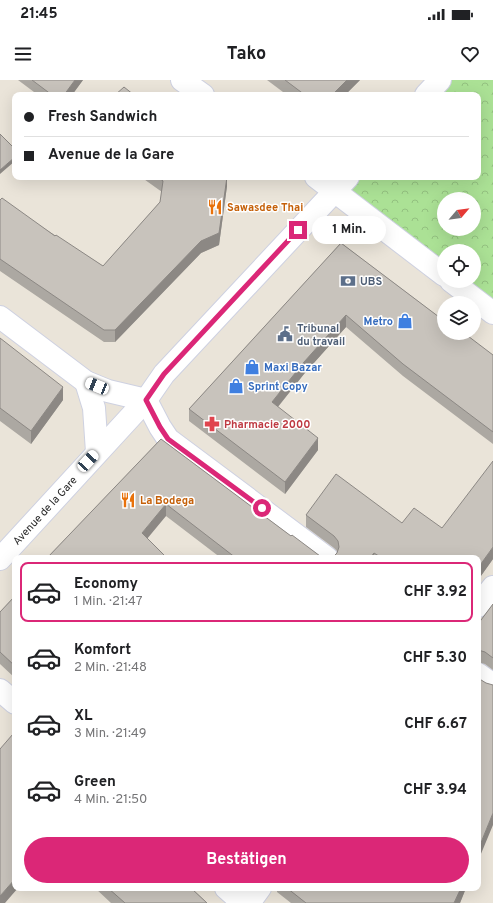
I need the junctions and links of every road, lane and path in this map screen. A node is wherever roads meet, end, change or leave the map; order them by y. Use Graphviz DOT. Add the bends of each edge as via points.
graph roads {
  1 [pos="182,80"];
  2 [pos="440,80"];
  3 [pos="199,92"];
  4 [pos="429,92"];
  5 [pos="327,180"];
  6 [pos="341,184"];
  7 [pos="437,269"];
  8 [pos="460,288"];
  9 [pos="491,311"];
  10 [pos="0,317"];
  11 [pos="86,382"];
  12 [pos="146,400"];
  13 [pos="97,452"];
  14 [pos="323,555"];
  15 [pos="0,559"];
  16 [pos="493,587"];
  17 [pos="481,602"];
  18 [pos="481,676"];
  19 [pos="493,685"];
  20 [pos="0,690"];
  21 [pos="12,700"];
  22 [pos="229,891"];
  23 [pos="258,891"];
  24 [pos="243,903"];
  25 [pos="249,903"];
  1 -- 3 [label="street"];
  2 -- 4 [label="street"];
  5 -- 6 [label="street"];
  6 -- 7 [label="street"];
  6 -- 12 [label="street, Avenue de la Gare" via="164,374"];
  8 -- 9 [label="street"];
  10 -- 11 [label="street"];
  11 -- 12 [label="street" via="108,391"];
  11 -- 13 [label="street" via="94,408"];
  12 -- 13 [label="street, Avenue de la Gare"];
  12 -- 14 [label="street" via="168,439"];
  13 -- 15 [label="street, Avenue de la Gare"];
  16 -- 17 [label="street"];
  18 -- 19 [label="street"];
  20 -- 21 [label="street"];
  22 -- 24 [label="street"];
  23 -- 25 [label="street"];
}
